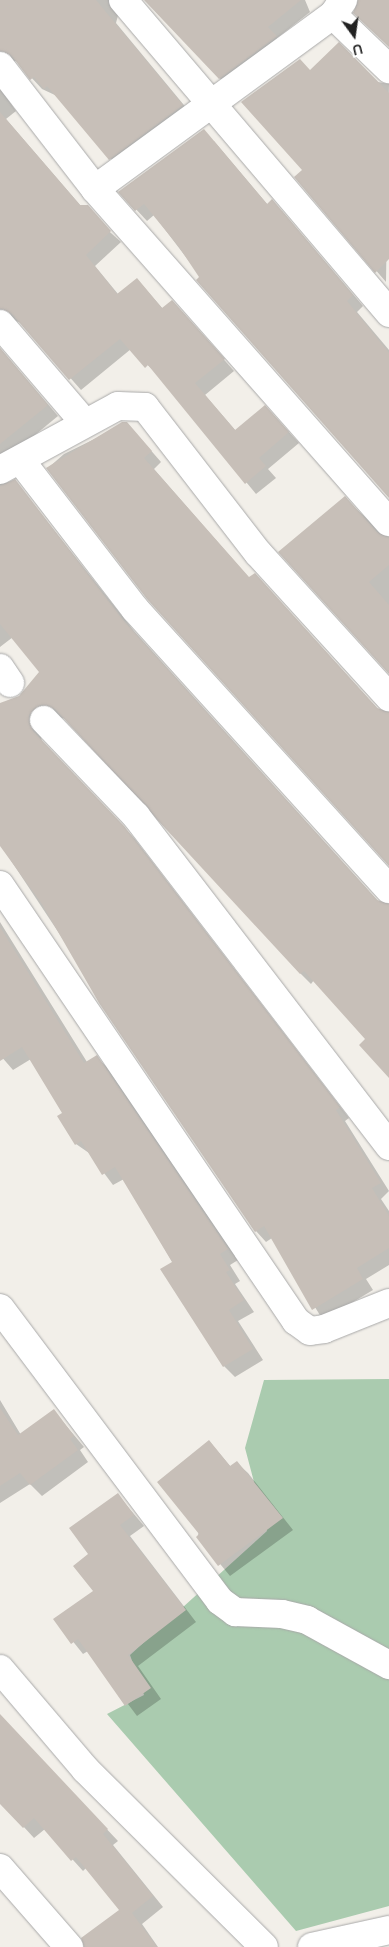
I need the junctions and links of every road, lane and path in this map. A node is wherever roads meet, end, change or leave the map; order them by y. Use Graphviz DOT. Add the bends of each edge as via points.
graph roads {
  1 [pos="122,0"];
  2 [pos="338,7"];
  3 [pos="0,66"];
  4 [pos="389,69"];
  5 [pos="209,103"];
  6 [pos="95,188"];
  7 [pos="389,313"];
  8 [pos="0,324"];
  9 [pos="84,422"];
  10 [pos="11,465"];
  11 [pos="389,522"];
  12 [pos="389,698"];
  13 [pos="44,720"];
  14 [pos="0,885"];
  15 [pos="389,888"];
  16 [pos="389,1146"];
  17 [pos="389,1303"];
  18 [pos="0,1308"];
  19 [pos="389,1666"];
  20 [pos="0,1669"];
  21 [pos="0,1868"];
  22 [pos="389,1930"];
  23 [pos="69,1947"];
  24 [pos="264,1947"];
  25 [pos="312,1947"];
  1 -- 5 [label="street"];
  2 -- 4 [label="street"];
  2 -- 5 [label="street"];
  3 -- 6 [label="street"];
  5 -- 6 [label="street"];
  5 -- 7 [label="street"];
  6 -- 11 [label="street"];
  8 -- 9 [label="street"];
  9 -- 10 [label="street"];
  9 -- 12 [label="street" via="118,406 145,407 258,553"];
  10 -- 15 [label="street" via="135,609"];
  13 -- 16 [label="street" via="136,816"];
  14 -- 17 [label="street" via="296,1321 310,1331 324,1329"];
  18 -- 19 [label="street" via="220,1601 235,1612 307,1620"];
  20 -- 24 [label="street" via="85,1769"];
  21 -- 23 [label="street"];
  22 -- 25 [label="street"];
}
